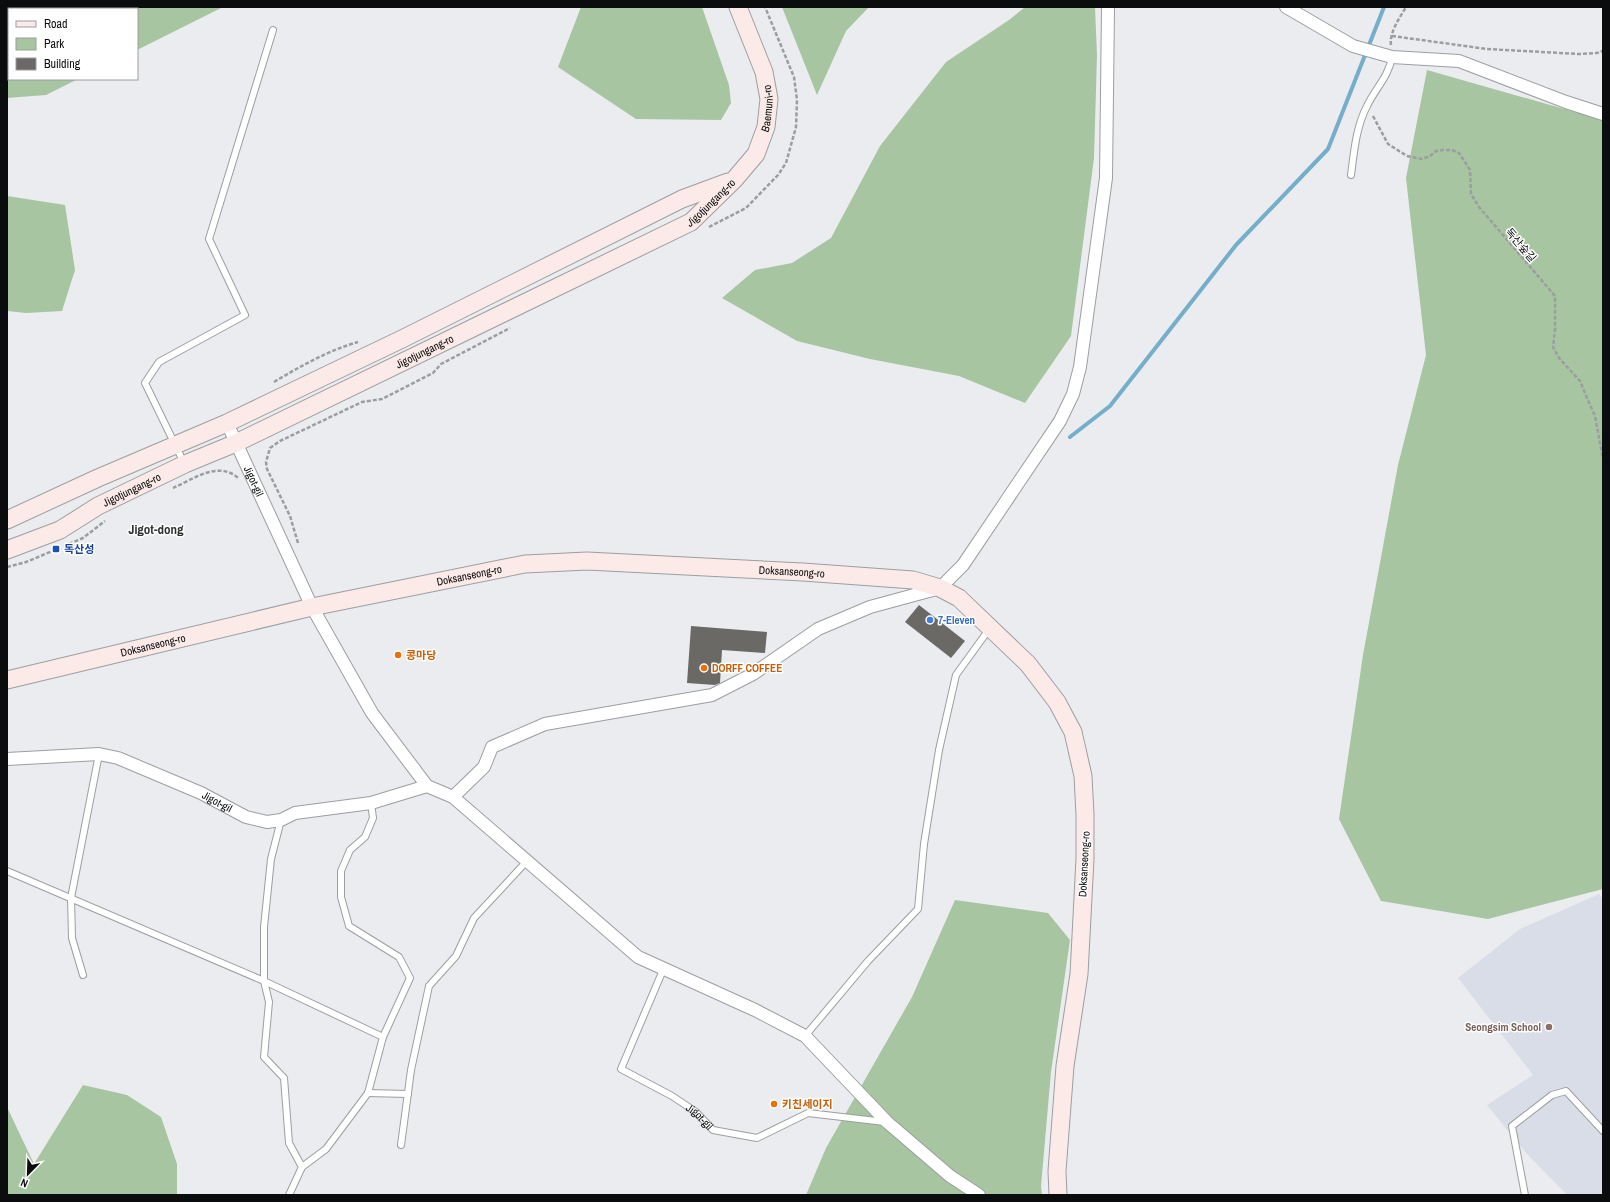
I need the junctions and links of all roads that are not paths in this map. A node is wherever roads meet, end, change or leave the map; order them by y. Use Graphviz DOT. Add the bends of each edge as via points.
graph roads {
  1 [pos="738,7"];
  2 [pos="1108,7"];
  3 [pos="1286,7"];
  4 [pos="273,30"];
  5 [pos="1392,57"];
  6 [pos="1603,114"];
  7 [pos="1351,175"];
  8 [pos="734,180"];
  9 [pos="227,423"];
  10 [pos="236,443"];
  11 [pos="175,445"];
  12 [pos="185,464"];
  13 [pos="7,520"];
  14 [pos="7,550"];
  15 [pos="940,588"];
  16 [pos="312,607"];
  17 [pos="991,626"];
  18 [pos="7,680"];
  19 [pos="99,754"];
  20 [pos="7,759"];
  21 [pos="428,786"];
  22 [pos="453,797"];
  23 [pos="371,803"];
  24 [pos="281,820"];
  25 [pos="526,861"];
  26 [pos="7,871"];
  27 [pos="71,898"];
  28 [pos="663,970"];
  29 [pos="83,975"];
  30 [pos="264,981"];
  31 [pos="805,1036"];
  32 [pos="383,1037"];
  33 [pos="368,1093"];
  34 [pos="408,1094"];
  35 [pos="887,1122"];
  36 [pos="1603,1131"];
  37 [pos="402,1145"];
  38 [pos="302,1167"];
  39 [pos="290,1195"];
  40 [pos="979,1195"];
  41 [pos="1058,1195"];
  42 [pos="1524,1195"];
  1 -- 8 [label="street, Baemuni-ro" via="764,72 769,99 766,127 756,154"];
  2 -- 15 [label="street" via="1106,178 1080,367 1075,387 1060,421 964,565"];
  3 -- 5 [label="street" via="1353,46"];
  4 -- 11 [label="lane" via="209,239 245,315 159,362 145,383"];
  5 -- 6 [label="street" via="1459,61"];
  5 -- 7 [label="lane" via="1390,69 1366,106 1356,138"];
  8 -- 9 [label="street, Jigotjungang-ro" via="682,199"];
  8 -- 10 [label="street, Jigotjungang-ro" via="691,222"];
  9 -- 10 [label="street, Jigot-gil"];
  9 -- 11 [label="street, Jigotjungang-ro"];
  10 -- 12 [label="street, Jigotjungang-ro"];
  10 -- 16 [label="street, Jigot-gil"];
  11 -- 12 [label="lane"];
  11 -- 13 [label="street, Jigotjungang-ro"];
  12 -- 14 [label="street, Jigotjungang-ro" via="98,506 60,530"];
  15 -- 16 [label="street, Doksanseong-ro" via="913,580 587,560 525,564"];
  15 -- 17 [label="street, Doksanseong-ro" via="959,598"];
  15 -- 22 [label="street" via="870,606 818,629 753,674 712,695 538,726 492,747 484,767"];
  16 -- 18 [label="street, Doksanseong-ro"];
  16 -- 21 [label="street, Jigot-gil" via="372,713"];
  17 -- 31 [label="lane" via="956,675 939,750 924,844 918,908 868,961"];
  17 -- 41 [label="street, Doksanseong-ro" via="1028,664 1057,702 1073,732 1083,776 1086,815 1079,974 1065,1066 1057,1170"];
  19 -- 20 [label="street, Jigot-gil"];
  19 -- 24 [label="street, Jigot-gil" via="118,758 201,793 246,817 267,822"];
  19 -- 27 [label="lane"];
  21 -- 22 [label="street, Jigot-gil"];
  21 -- 23 [label="street, Jigot-gil"];
  22 -- 25 [label="street, Jigot-gil"];
  23 -- 24 [label="street, Jigot-gil" via="295,813"];
  23 -- 32 [label="lane" via="373,818 365,837 350,850 341,871 341,896 349,926 399,957 410,978"];
  24 -- 30 [label="lane" via="271,859 264,927"];
  25 -- 28 [label="street, Jigot-gil" via="638,957"];
  25 -- 34 [label="lane" via="474,918 456,956 430,986"];
  26 -- 27 [label="lane"];
  27 -- 29 [label="lane" via="72,938"];
  27 -- 30 [label="lane"];
  28 -- 31 [label="street, Jigot-gil" via="755,1010"];
  28 -- 35 [label="lane, Jigot-gil" via="621,1069 672,1096 696,1112 713,1130 757,1138 808,1113"];
  30 -- 32 [label="lane"];
  30 -- 38 [label="lane" via="269,1002 264,1057 284,1078 289,1143"];
  31 -- 35 [label="street, Jigot-gil"];
  32 -- 33 [label="lane"];
  33 -- 34 [label="lane"];
  33 -- 38 [label="lane" via="326,1150"];
  34 -- 37 [label="lane"];
  35 -- 40 [label="street, Jigot-gil" via="950,1176"];
  36 -- 42 [label="lane" via="1566,1091 1552,1095 1512,1126"];
  38 -- 39 [label="lane"];
}
